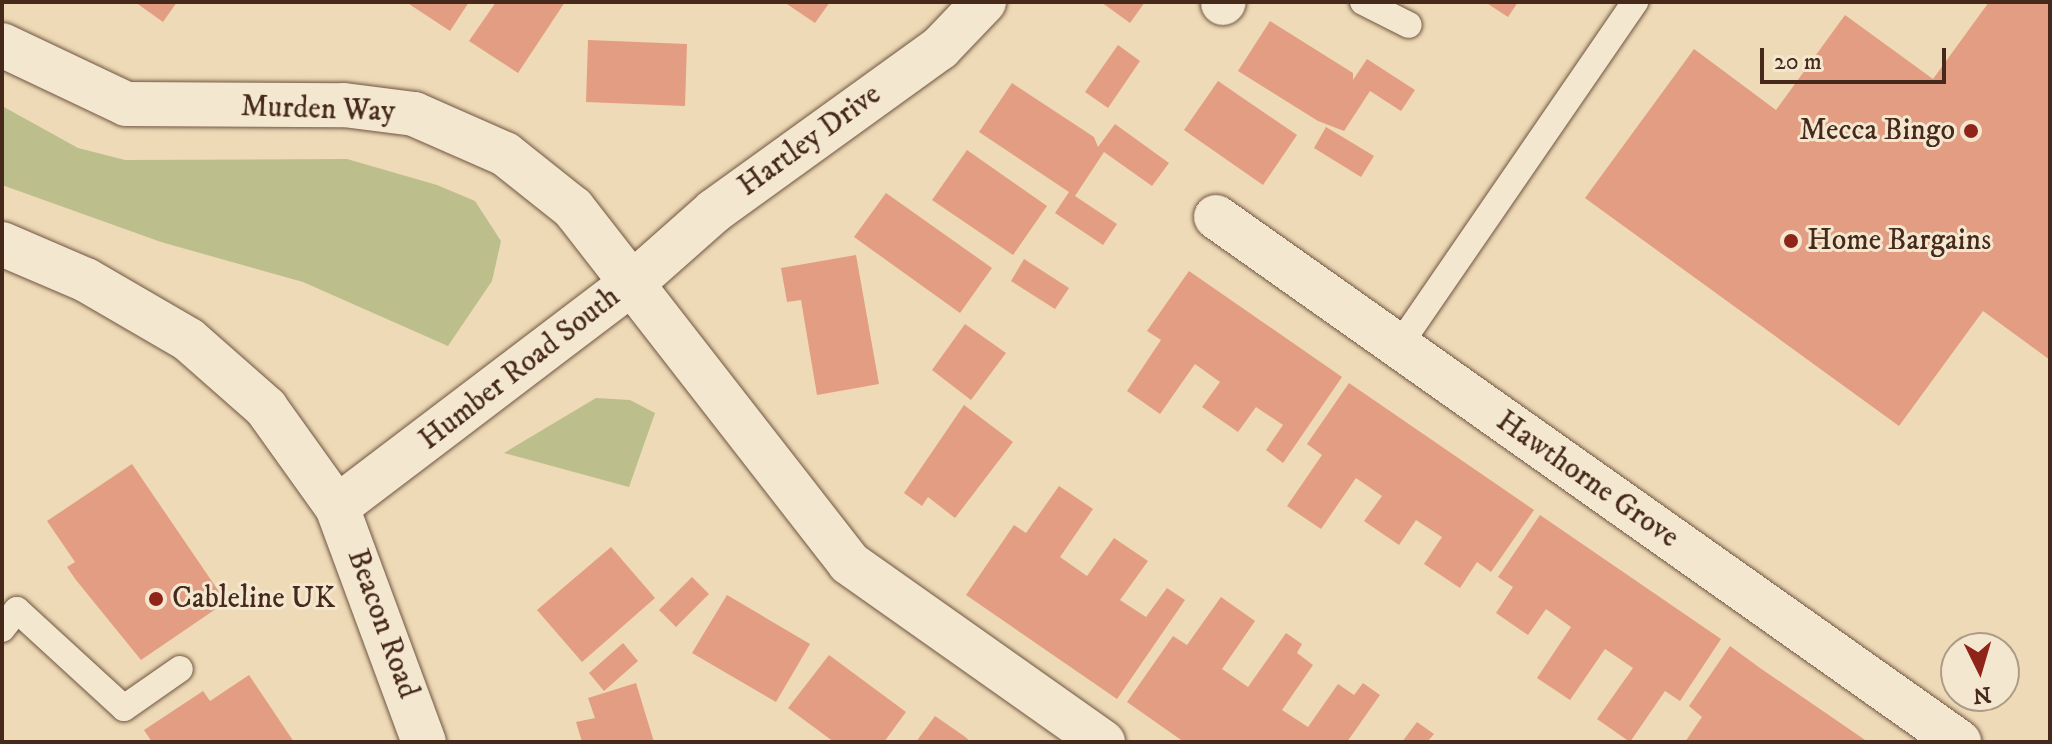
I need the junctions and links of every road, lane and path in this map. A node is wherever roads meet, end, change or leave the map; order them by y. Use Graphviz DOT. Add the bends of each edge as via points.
graph roads {
  1 [pos="984,2"];
  2 [pos="1363,2"];
  3 [pos="1635,2"];
  4 [pos="1409,25"];
  5 [pos="2,45"];
  6 [pos="1216,217"];
  7 [pos="2,244"];
  8 [pos="635,281"];
  9 [pos="1398,347"];
  10 [pos="337,507"];
  11 [pos="2,629"];
  12 [pos="180,669"];
  13 [pos="424,742"];
  14 [pos="1103,742"];
  15 [pos="1959,742"];
  1 -- 8 [label="street, Hartley Drive" via="940,48 714,211"];
  2 -- 4 [label="lane"];
  3 -- 9 [label="lane"];
  5 -- 8 [label="street, Murden Way" via="126,104 344,105 414,114 505,154 573,208"];
  6 -- 9 [label="street, Hawthorne Grove"];
  7 -- 10 [label="street" via="86,280 189,340 266,408"];
  8 -- 10 [label="street, Humber Road South"];
  8 -- 14 [label="street, Humber Road South" via="849,563"];
  9 -- 15 [label="street, Hawthorne Grove"];
  10 -- 13 [label="street, Beacon Road"];
  11 -- 12 [label="lane" via="17,610 124,708"];
}
